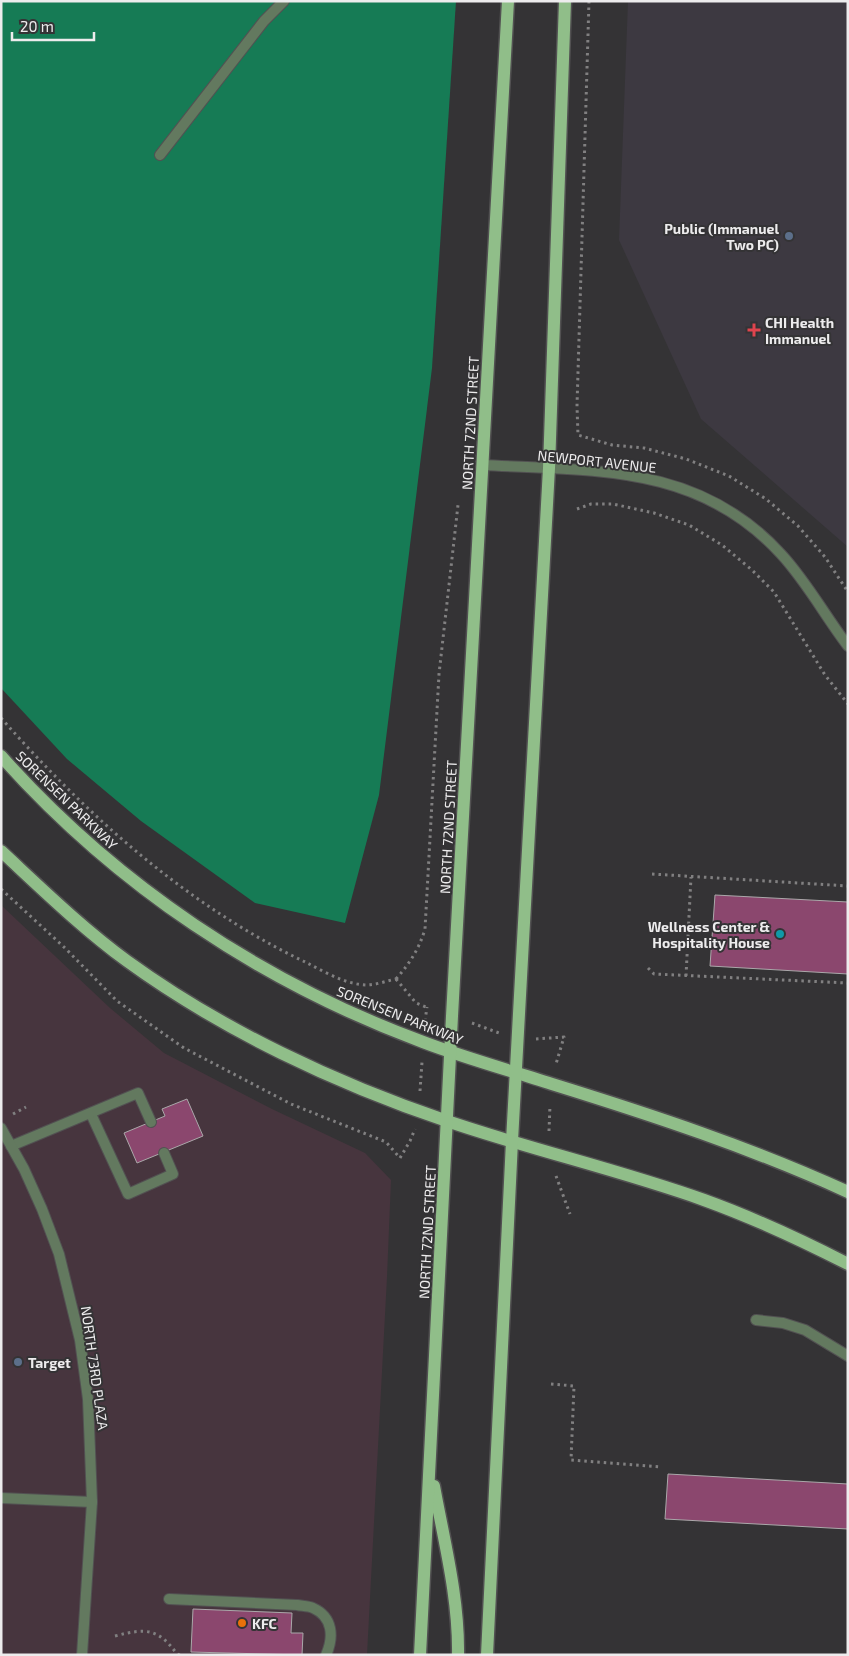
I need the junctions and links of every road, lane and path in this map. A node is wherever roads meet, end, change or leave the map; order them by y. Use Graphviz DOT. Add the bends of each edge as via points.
graph roads {
  1 [pos="284,1"];
  2 [pos="508,1"];
  3 [pos="564,1"];
  4 [pos="589,1"];
  5 [pos="160,155"];
  6 [pos="578,436"];
  7 [pos="483,466"];
  8 [pos="549,468"];
  9 [pos="458,502"];
  10 [pos="578,510"];
  11 [pos="848,646"];
  12 [pos="848,704"];
  13 [pos="1,718"];
  14 [pos="1,756"];
  15 [pos="1,851"];
  16 [pos="652,874"];
  17 [pos="691,877"];
  18 [pos="848,886"];
  19 [pos="1,889"];
  20 [pos="648,968"];
  21 [pos="686,976"];
  22 [pos="396,979"];
  23 [pos="848,983"];
  24 [pos="427,1007"];
  25 [pos="452,1016"];
  26 [pos="518,1040"];
  27 [pos="424,1043"];
  28 [pos="450,1052"];
  29 [pos="516,1073"];
  30 [pos="551,1083"];
  31 [pos="419,1111"];
  32 [pos="91,1114"];
  33 [pos="447,1121"];
  34 [pos="151,1122"];
  35 [pos="1,1128"];
  36 [pos="512,1141"];
  37 [pos="11,1146"];
  38 [pos="164,1152"];
  39 [pos="548,1152"];
  40 [pos="848,1192"];
  41 [pos="570,1214"];
  42 [pos="848,1264"];
  43 [pos="756,1320"];
  44 [pos="848,1356"];
  45 [pos="551,1384"];
  46 [pos="430,1464"];
  47 [pos="662,1467"];
  48 [pos="1,1498"];
  49 [pos="92,1502"];
  50 [pos="169,1599"];
  51 [pos="115,1636"];
  52 [pos="82,1655"];
  53 [pos="180,1655"];
  54 [pos="326,1655"];
  55 [pos="420,1655"];
  56 [pos="458,1655"];
  57 [pos="487,1655"];
  1 -- 5 [label="street" via="264,21"];
  2 -- 7 [label="main road, NORTH 72ND STREET"];
  3 -- 8 [label="main road"];
  4 -- 6 [label="path"];
  7 -- 8 [label="street, NEWPORT AVENUE"];
  7 -- 25 [label="main road, NORTH 72ND STREET"];
  8 -- 11 [label="street, NEWPORT AVENUE" via="663,481 722,506 752,526 782,555"];
  8 -- 26 [label="main road"];
  9 -- 22 [label="path" via="439,674 425,929 410,963"];
  10 -- 12 [label="path" via="591,504 613,504 654,513 689,525 722,545 774,592 825,675"];
  13 -- 22 [label="path" via="89,811 186,891 288,954 341,979 365,985"];
  14 -- 27 [label="main road, SORENSEN PARKWAY" via="72,829 180,916 226,946 327,1002"];
  15 -- 31 [label="main road" via="87,929 178,995 289,1056"];
  16 -- 17 [label="path"];
  17 -- 18 [label="path"];
  17 -- 21 [label="path"];
  19 -- 31 [label="path" via="117,1001 184,1048 290,1104 386,1142 400,1158 414,1132"];
  20 -- 21 [label="path" via="654,974"];
  21 -- 23 [label="path"];
  22 -- 24 [label="path" via="416,1003"];
  24 -- 25 [label="path"];
  24 -- 27 [label="path"];
  25 -- 26 [label="path"];
  25 -- 28 [label="main road, NORTH 72ND STREET"];
  26 -- 29 [label="main road"];
  26 -- 30 [label="path" via="564,1038"];
  27 -- 28 [label="main road, SORENSEN PARKWAY"];
  27 -- 31 [label="path"];
  28 -- 29 [label="main road, SORENSEN PARKWAY"];
  28 -- 33 [label="main road, NORTH 72ND STREET"];
  29 -- 30 [label="main road, SORENSEN PARKWAY"];
  29 -- 36 [label="main road"];
  30 -- 39 [label="path"];
  30 -- 40 [label="main road, SORENSEN PARKWAY" via="745,1148"];
  31 -- 33 [label="main road"];
  32 -- 34 [label="street" via="138,1093"];
  32 -- 37 [label="street"];
  32 -- 38 [label="street" via="128,1194 172,1174"];
  33 -- 36 [label="main road"];
  33 -- 46 [label="main road, NORTH 72ND STREET"];
  35 -- 37 [label="street, NORTH 73RD PLAZA"];
  36 -- 39 [label="main road"];
  36 -- 57 [label="main road"];
  37 -- 49 [label="street, NORTH 73RD PLAZA" via="60,1254 72,1301 88,1399"];
  39 -- 41 [label="path"];
  39 -- 42 [label="main road" via="703,1200 792,1236"];
  43 -- 44 [label="street" via="806,1330"];
  45 -- 47 [label="path" via="574,1386 571,1460"];
  46 -- 55 [label="main road, NORTH 72ND STREET"];
  46 -- 56 [label="main road" via="452,1582"];
  48 -- 49 [label="street"];
  49 -- 52 [label="street, NORTH 73RD PLAZA"];
  50 -- 54 [label="street" via="312,1608 330,1624"];
  51 -- 53 [label="path" via="151,1632 166,1640"];
}
